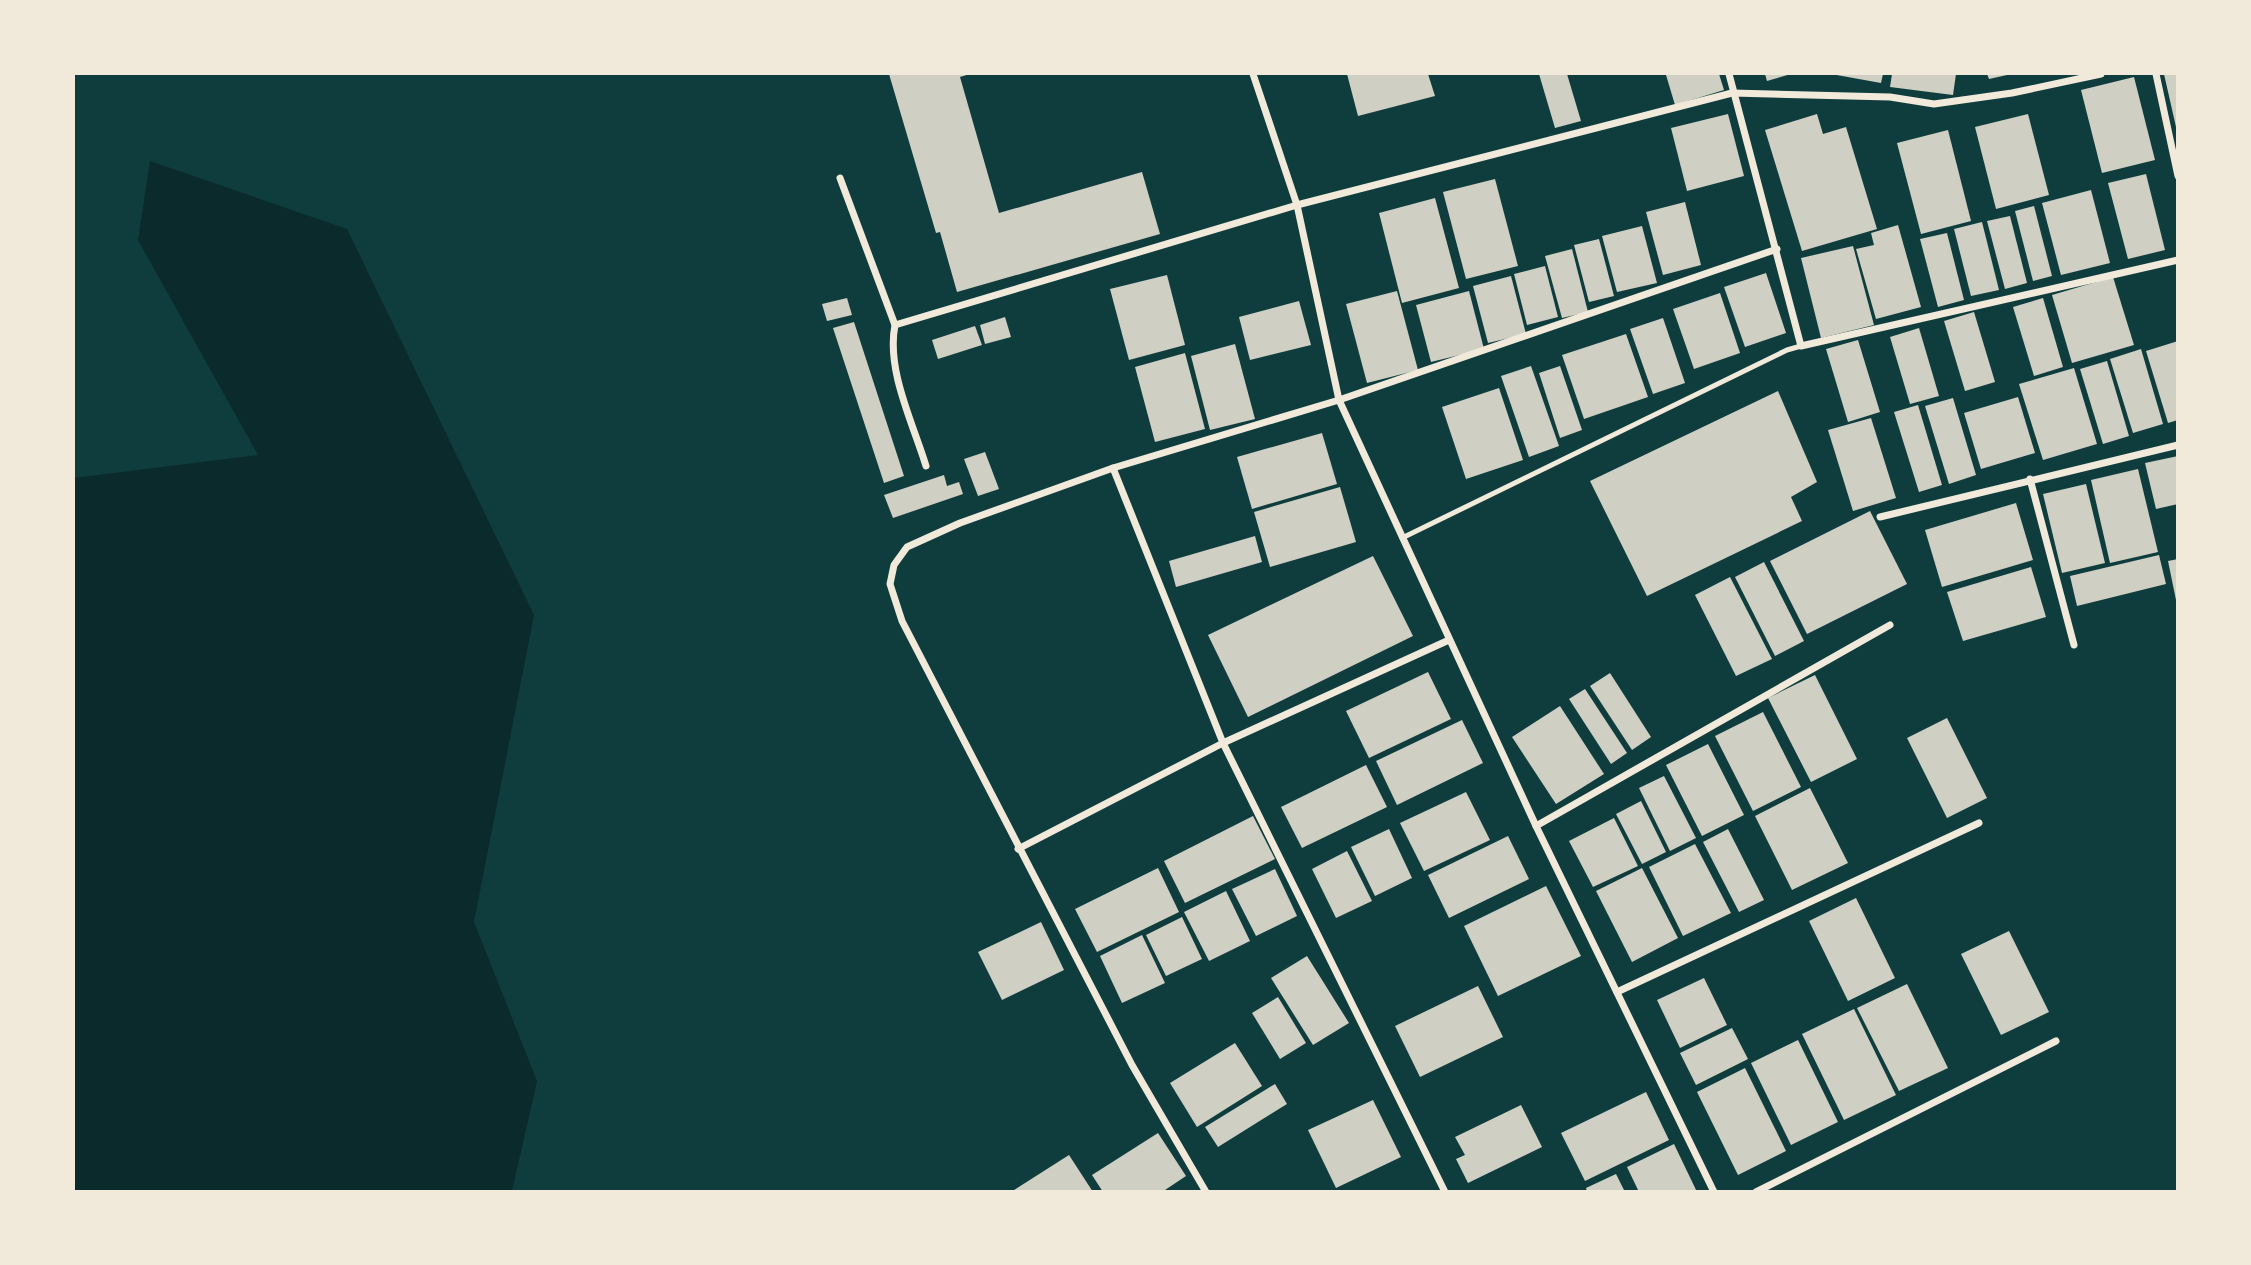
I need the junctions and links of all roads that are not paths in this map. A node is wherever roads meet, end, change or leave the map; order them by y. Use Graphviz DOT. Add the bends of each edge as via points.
graph roads {
  1 [pos="1253,74"];
  2 [pos="1729,74"];
  3 [pos="2101,74"];
  4 [pos="2156,74"];
  5 [pos="1732,93"];
  6 [pos="2178,176"];
  7 [pos="840,178"];
  8 [pos="1297,205"];
  9 [pos="1777,249"];
  10 [pos="2178,260"];
  11 [pos="895,325"];
  12 [pos="1801,346"];
  13 [pos="1339,400"];
  14 [pos="2178,445"];
  15 [pos="926,466"];
  16 [pos="1113,468"];
  17 [pos="2030,479"];
  18 [pos="1880,517"];
  19 [pos="1402,537"];
  20 [pos="1890,625"];
  21 [pos="1449,640"];
  22 [pos="2074,645"];
  23 [pos="1223,743"];
  24 [pos="1979,823"];
  25 [pos="1536,827"];
  26 [pos="1018,849"];
  27 [pos="1617,992"];
  28 [pos="2056,1041"];
  29 [pos="1206,1192"];
  30 [pos="1445,1192"];
  31 [pos="1714,1192"];
  32 [pos="1756,1192"];
  1 -- 8 [label="street"];
  2 -- 5 [label="street"];
  3 -- 5 [label="street" via="1934,104 1890,97"];
  4 -- 6 [label="street"];
  5 -- 8 [label="street"];
  5 -- 9 [label="street"];
  7 -- 11 [label="street"];
  8 -- 11 [label="street"];
  8 -- 13 [label="street"];
  9 -- 12 [label="street"];
  9 -- 13 [label="street"];
  10 -- 12 [label="street"];
  11 -- 15 [label="street" via="891,344 899,381"];
  12 -- 19 [label="lane"];
  13 -- 16 [label="street"];
  13 -- 19 [label="street"];
  14 -- 17 [label="street"];
  16 -- 23 [label="street"];
  16 -- 26 [label="street" via="960,523 907,547 894,565 890,584 902,621"];
  17 -- 18 [label="street"];
  17 -- 22 [label="street"];
  19 -- 21 [label="street"];
  20 -- 25 [label="street"];
  21 -- 23 [label="street"];
  21 -- 25 [label="street"];
  23 -- 26 [label="street"];
  23 -- 30 [label="street"];
  24 -- 27 [label="street"];
  25 -- 27 [label="street"];
  26 -- 29 [label="street" via="1132,1065"];
  27 -- 31 [label="street"];
  28 -- 32 [label="street"];
}
